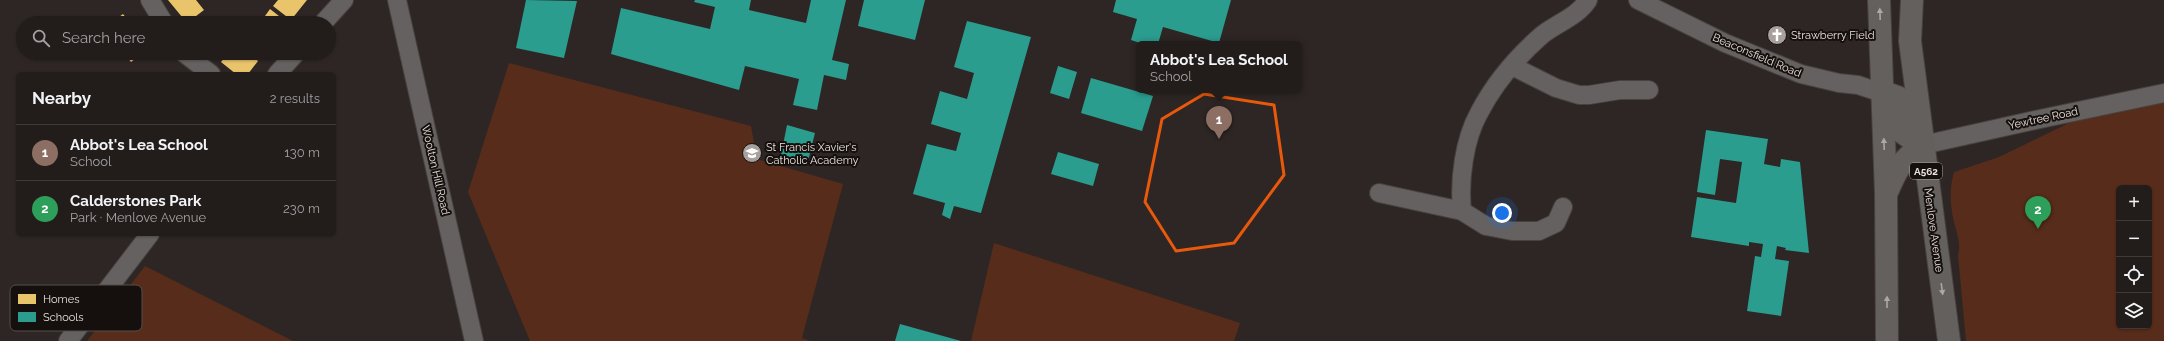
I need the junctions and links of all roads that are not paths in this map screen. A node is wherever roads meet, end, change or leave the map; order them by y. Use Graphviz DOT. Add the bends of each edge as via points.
graph roads {
  1 [pos="150,0"];
  2 [pos="344,0"];
  3 [pos="397,0"];
  4 [pos="1588,0"];
  5 [pos="1638,0"];
  6 [pos="1879,0"];
  7 [pos="1912,0"];
  8 [pos="160,16"];
  9 [pos="329,16"];
  10 [pos="1910,41"];
  11 [pos="193,60"];
  12 [pos="290,60"];
  13 [pos="1512,66"];
  14 [pos="208,72"];
  15 [pos="279,72"];
  16 [pos="1649,90"];
  17 [pos="1882,93"];
  18 [pos="2164,93"];
  19 [pos="1923,146"];
  20 [pos="1379,193"];
  21 [pos="1886,194"];
  22 [pos="1563,207"];
  23 [pos="1462,210"];
  24 [pos="148,236"];
  25 [pos="111,285"];
  26 [pos="76,331"];
  27 [pos="68,341"];
  28 [pos="474,341"];
  29 [pos="1887,341"];
  30 [pos="1949,341"];
  1 -- 8 [label="street"];
  2 -- 9 [label="street"];
  3 -- 28 [label="street, Woolton Hill Road"];
  4 -- 13 [label="street" via="1577,12 1544,34"];
  5 -- 17 [label="street, Beaconsfield Road" via="1725,43 1801,74 1858,85"];
  17 -- 6 [label="highway, one-way"];
  7 -- 10 [label="highway, Menlove Avenue / A562"];
  10 -- 17 [label="highway" via="1907,59 1896,81"];
  10 -- 19 [label="highway, Menlove Avenue / A562"];
  11 -- 14 [label="street"];
  12 -- 15 [label="street"];
  13 -- 16 [label="street" via="1556,88 1579,94"];
  13 -- 23 [label="street" via="1479,113 1468,142 1462,186"];
  17 -- 19 [label="highway" via="1891,120 1903,136"];
  21 -- 17 [label="highway, one-way"];
  18 -- 19 [label="street, Yewtree Road" via="2040,118"];
  19 -- 21 [label="highway" via="1907,156"];
  19 -- 30 [label="highway, Menlove Avenue / A562, one-way"];
  20 -- 23 [label="street"];
  29 -- 21 [label="highway, one-way"];
  22 -- 23 [label="street" via="1556,223 1538,231 1512,231 1486,226"];
  24 -- 25 [label="street"];
  26 -- 27 [label="street"];
}
